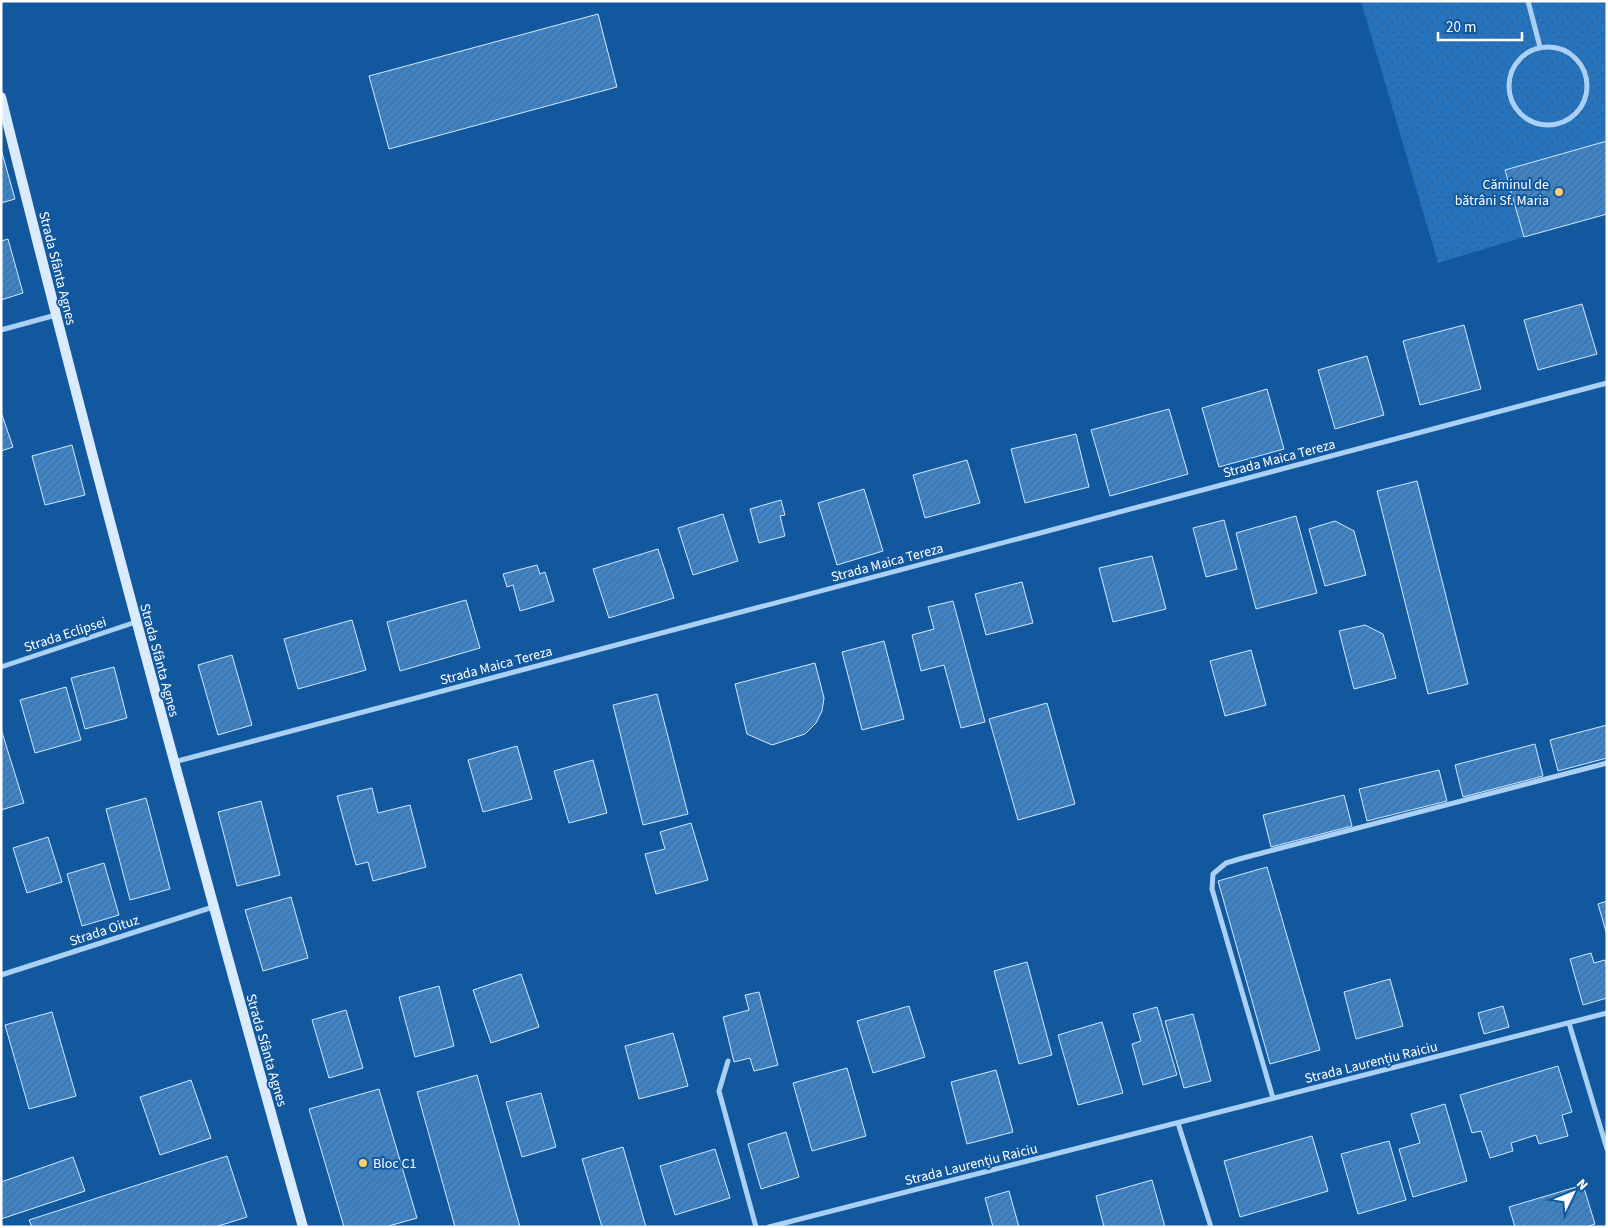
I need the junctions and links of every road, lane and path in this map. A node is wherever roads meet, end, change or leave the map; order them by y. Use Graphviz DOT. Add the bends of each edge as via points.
graph roads {
  1 [pos="1528,1"];
  2 [pos="1540,47"];
  3 [pos="1,97"];
  4 [pos="56,315"];
  5 [pos="1,330"];
  6 [pos="1607,383"];
  7 [pos="136,622"];
  8 [pos="1,667"];
  9 [pos="174,762"];
  10 [pos="1607,763"];
  11 [pos="213,907"];
  12 [pos="1,975"];
  13 [pos="1607,1013"];
  14 [pos="1570,1023"];
  15 [pos="728,1061"];
  16 [pos="1273,1098"];
  17 [pos="1178,1123"];
  18 [pos="1607,1149"];
  19 [pos="303,1227"];
  20 [pos="756,1227"];
  21 [pos="769,1227"];
  22 [pos="1211,1227"];
  1 -- 2 [label="street"];
  2 -- 2 [label="street" via="1566,50 1585,69 1588,83 1581,109 1559,124 1534,123 1514,107 1510,95 1508,82 1518,59"];
  3 -- 4 [label="street, Strada Sfânta Agnes"];
  4 -- 5 [label="street"];
  4 -- 7 [label="street, Strada Sfânta Agnes"];
  6 -- 9 [label="street, Strada Maica Tereza"];
  7 -- 8 [label="street, Strada Eclipsei"];
  7 -- 9 [label="street, Strada Sfânta Agnes"];
  9 -- 11 [label="street, Strada Sfânta Agnes"];
  10 -- 16 [label="street" via="1243,858 1226,864 1213,874 1212,889"];
  11 -- 12 [label="street, Strada Oituz"];
  11 -- 19 [label="street, Strada Sfânta Agnes"];
  13 -- 14 [label="street, Strada Laurențiu Raiciu"];
  14 -- 16 [label="street, Strada Laurențiu Raiciu"];
  14 -- 18 [label="street"];
  15 -- 20 [label="street" via="719,1091"];
  16 -- 17 [label="street, Strada Laurențiu Raiciu"];
  17 -- 21 [label="street, Strada Laurențiu Raiciu"];
  17 -- 22 [label="street"];
}
